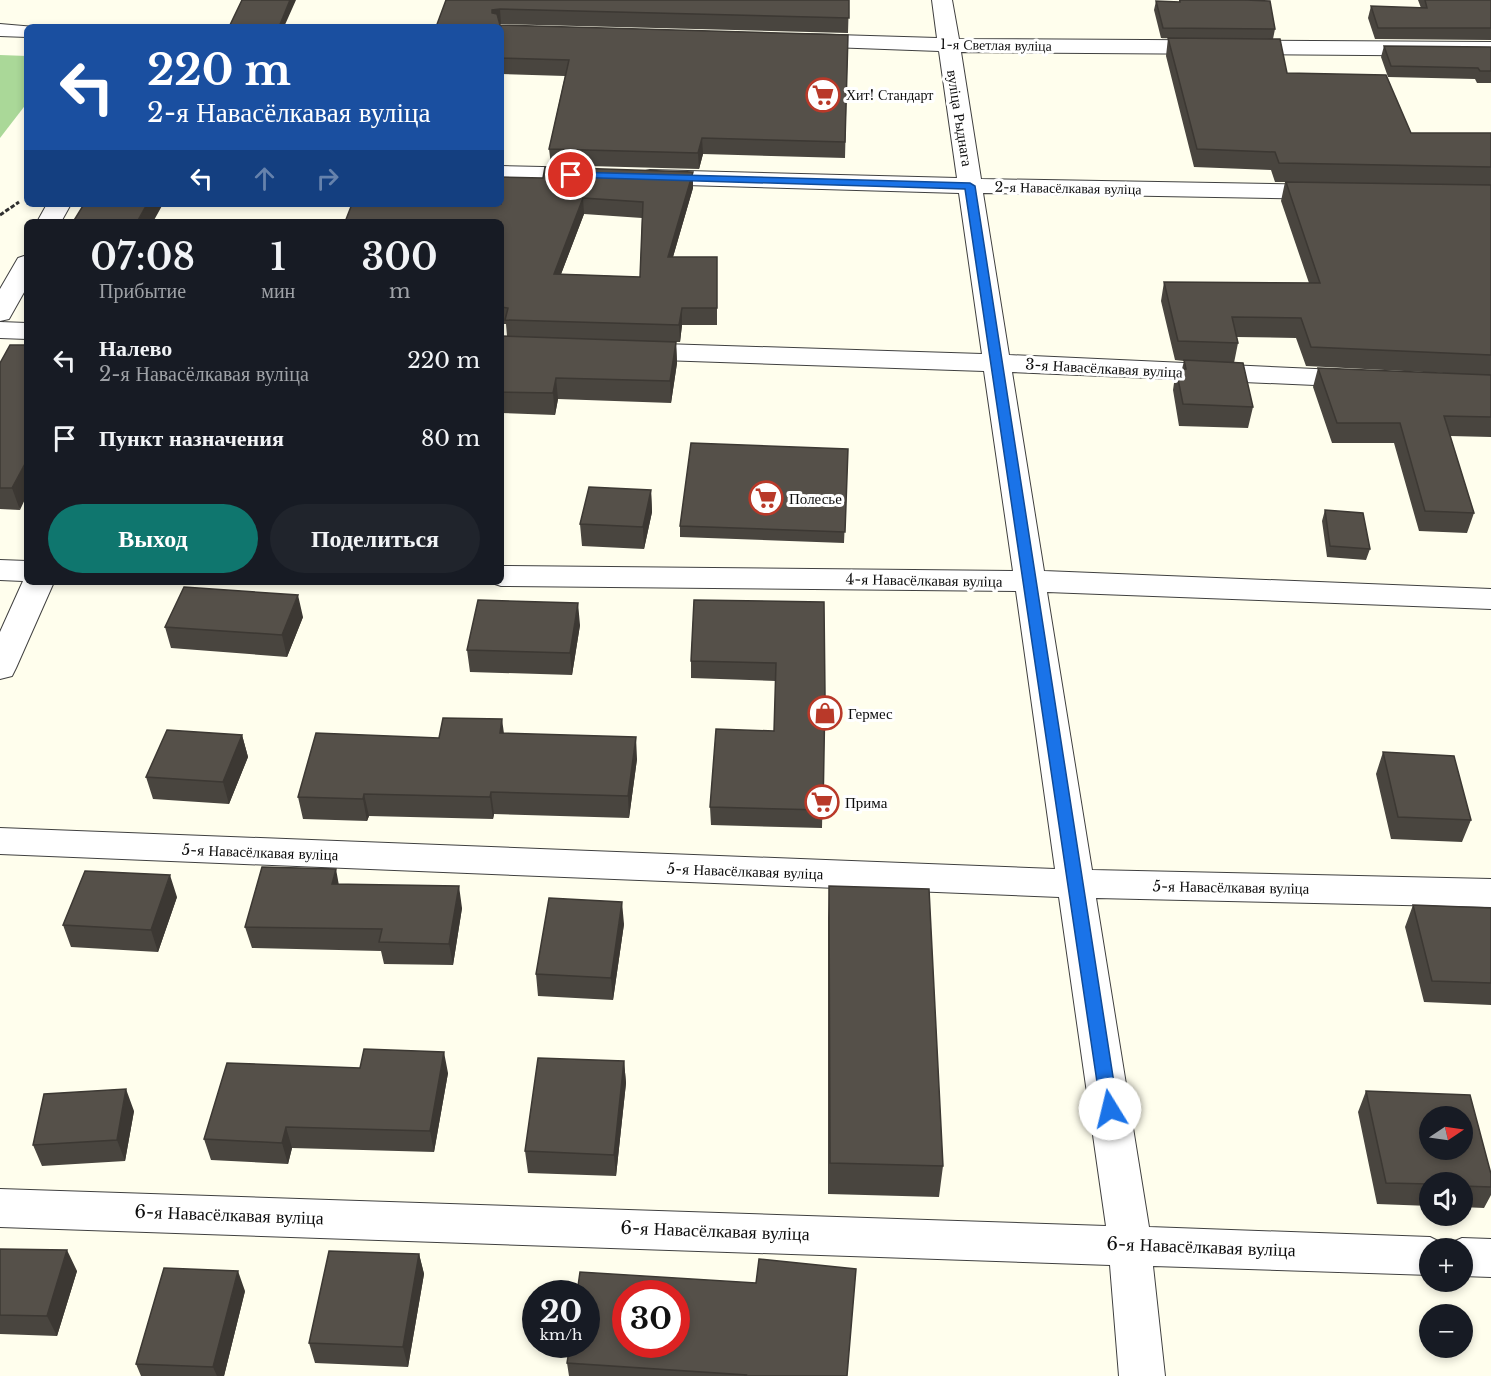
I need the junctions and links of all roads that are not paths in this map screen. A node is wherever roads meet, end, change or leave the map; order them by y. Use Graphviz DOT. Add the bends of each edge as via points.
graph roads {
  1 [pos="942,0"];
  2 [pos="0,30"];
  3 [pos="24,31"];
  4 [pos="779,39"];
  5 [pos="948,45"];
  6 [pos="1491,49"];
  7 [pos="504,173"];
  8 [pos="970,186"];
  9 [pos="1349,193"];
  10 [pos="24,269"];
  11 [pos="0,313"];
  12 [pos="0,330"];
  13 [pos="24,331"];
  14 [pos="607,350"];
  15 [pos="996,363"];
  16 [pos="1385,380"];
  17 [pos="0,570"];
  18 [pos="24,571"];
  19 [pos="504,576"];
  20 [pos="1030,581"];
  21 [pos="37,585"];
  22 [pos="1491,599"];
  23 [pos="0,668"];
  24 [pos="0,841"];
  25 [pos="1075,884"];
  26 [pos="1491,893"];
  27 [pos="0,1208"];
  28 [pos="1130,1245"];
  29 [pos="1419,1256"];
  30 [pos="1473,1257"];
  31 [pos="1491,1258"];
  32 [pos="1142,1376"];
  1 -- 5 [label="street, вуліца Рыднага"];
  2 -- 3 [label="street"];
  4 -- 5 [label="street, 1-я Светлая вуліца"];
  5 -- 6 [label="street, 1-я Светлая вуліца"];
  5 -- 8 [label="street, вуліца Рыднага"];
  7 -- 8 [label="street, 2-я Навасёлкавая вуліца"];
  8 -- 9 [label="street, 2-я Навасёлкавая вуліца"];
  8 -- 15 [label="street, вуліца Рыднага"];
  10 -- 11 [label="street"];
  12 -- 13 [label="street"];
  14 -- 15 [label="street, 3-я Навасёлкавая вуліца"];
  15 -- 16 [label="street, 3-я Навасёлкавая вуліца"];
  15 -- 20 [label="street, вуліца Рыднага"];
  17 -- 18 [label="street"];
  19 -- 20 [label="street, 4-я Навасёлкавая вуліца"];
  20 -- 22 [label="street, 4-я Навасёлкавая вуліца"];
  20 -- 25 [label="street, вуліца Рыднага"];
  21 -- 23 [label="street"];
  24 -- 25 [label="street, 5-я Навасёлкавая вуліца"];
  25 -- 26 [label="street, 5-я Навасёлкавая вуліца"];
  25 -- 28 [label="street, вуліца Рыднага"];
  27 -- 28 [label="street, 6-я Навасёлкавая вуліца"];
  28 -- 29 [label="street, 6-я Навасёлкавая вуліца"];
  28 -- 32 [label="street, вуліца Рыднага"];
  30 -- 31 [label="street"];
}
